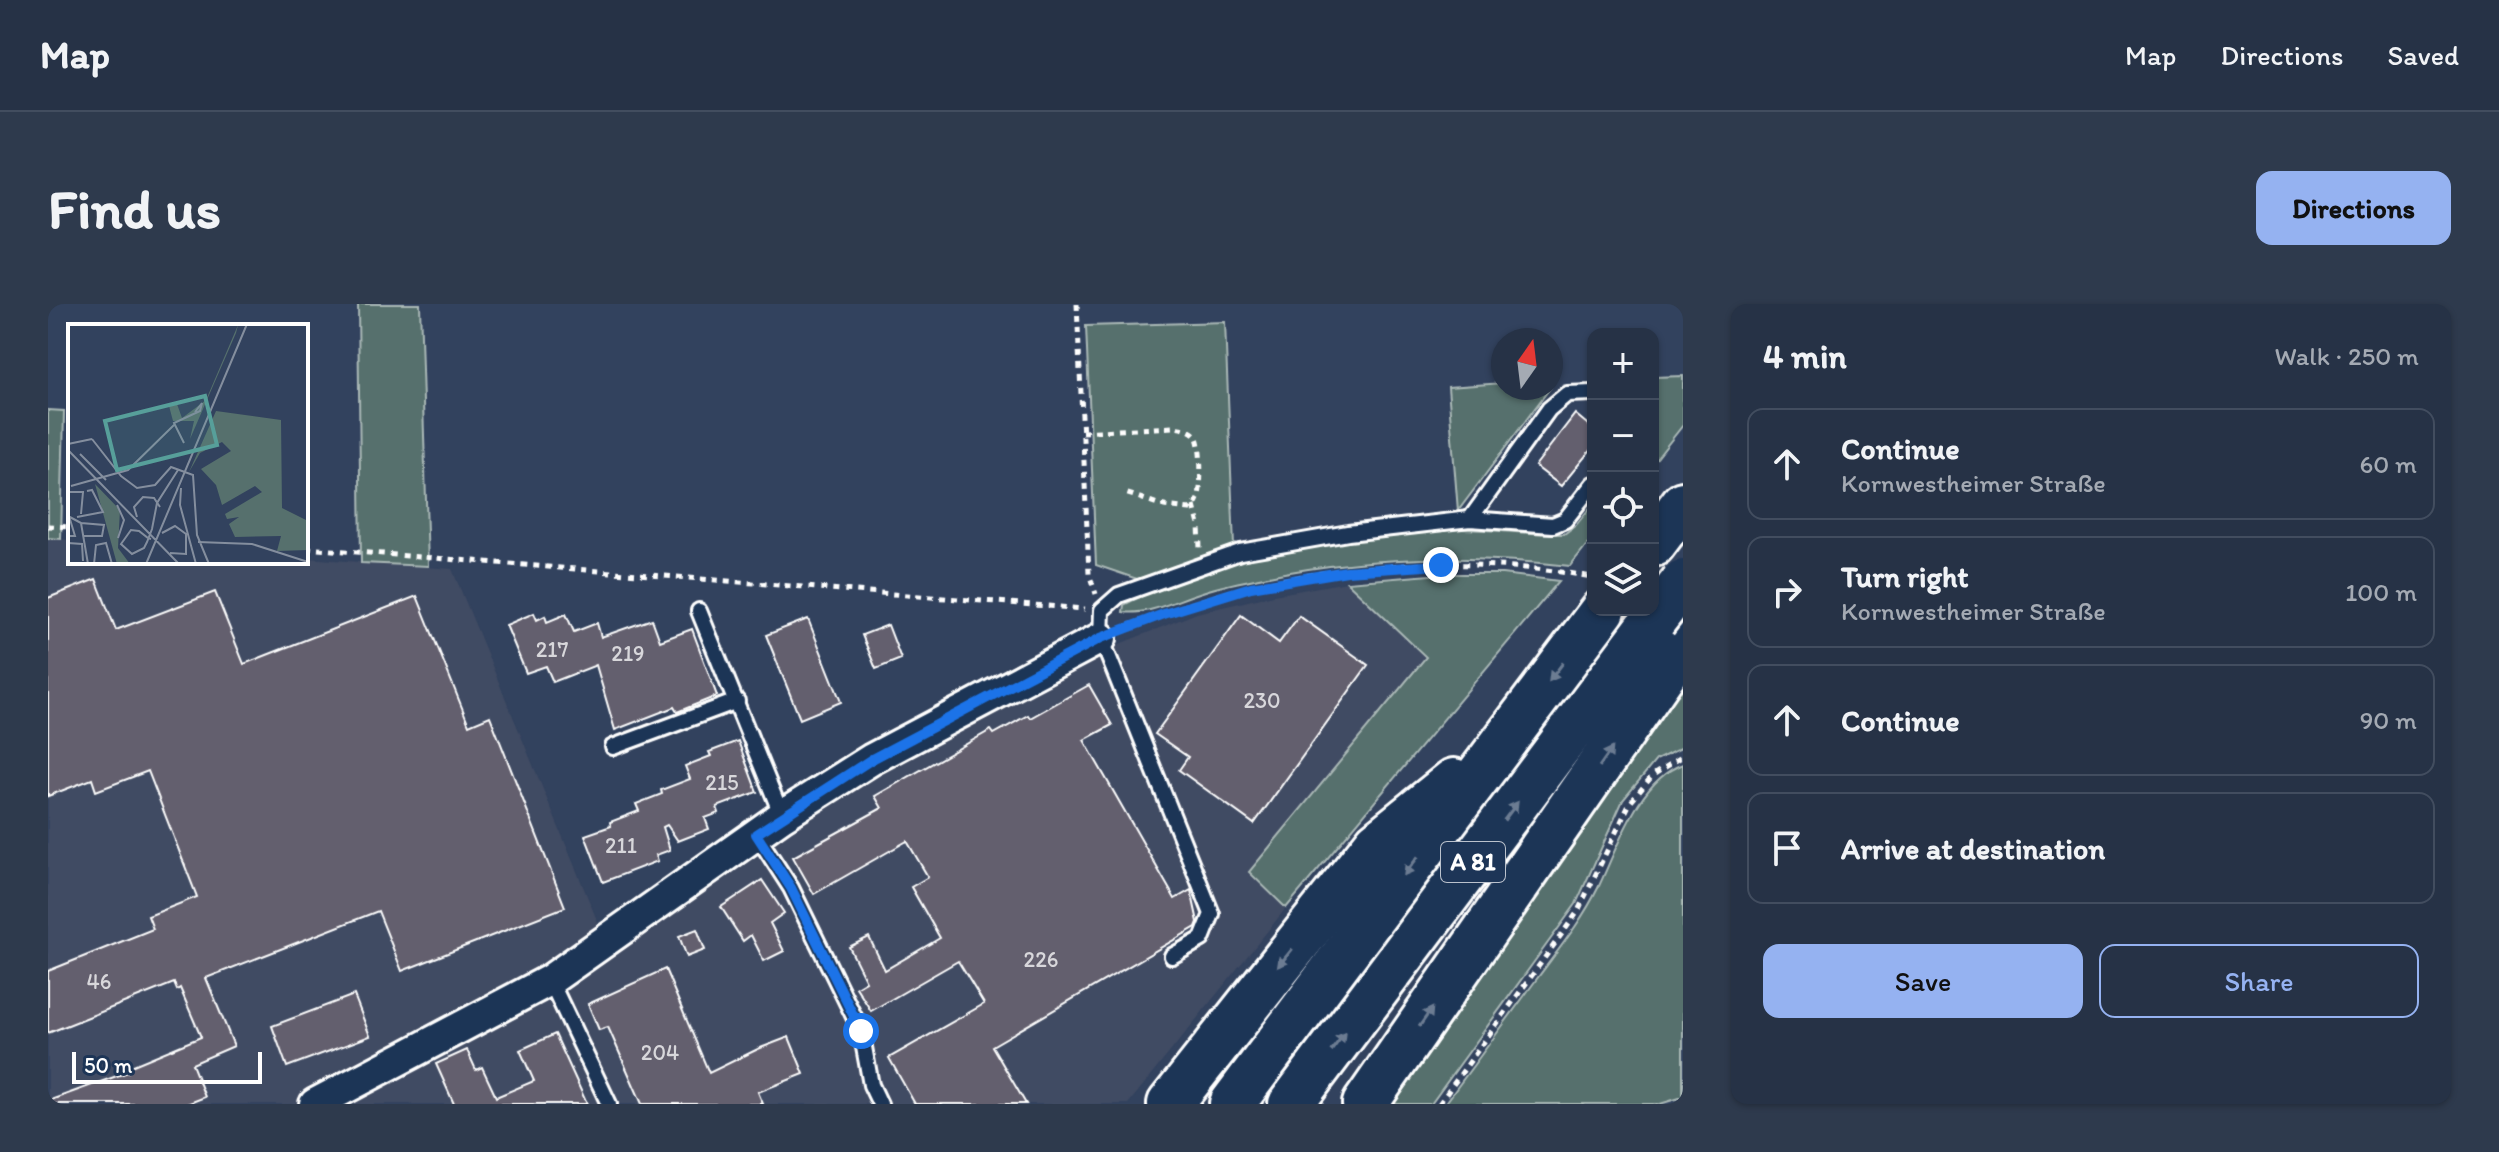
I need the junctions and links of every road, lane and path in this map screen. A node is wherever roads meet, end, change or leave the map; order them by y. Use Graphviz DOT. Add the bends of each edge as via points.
graph roads {
  1 [pos="1077,304"];
  2 [pos="1587,393"];
  3 [pos="1082,432"];
  4 [pos="1122,492"];
  5 [pos="1587,492"];
  6 [pos="1683,504"];
  7 [pos="1194,506"];
  8 [pos="1470,519"];
  9 [pos="48,526"];
  10 [pos="68,527"];
  11 [pos="1659,536"];
  12 [pos="308,548"];
  13 [pos="1201,565"];
  14 [pos="1587,576"];
  15 [pos="1683,582"];
  16 [pos="699,611"];
  17 [pos="1598,616"];
  18 [pos="1101,624"];
  19 [pos="1668,633"];
  20 [pos="737,701"];
  21 [pos="1508,736"];
  22 [pos="613,747"];
  23 [pos="1683,756"];
  24 [pos="782,816"];
  25 [pos="756,834"];
  26 [pos="1172,956"];
  27 [pos="550,980"];
  28 [pos="315,1104"];
  29 [pos="609,1104"];
  30 [pos="880,1104"];
  31 [pos="1170,1104"];
  32 [pos="1232,1104"];
  33 [pos="1291,1104"];
  34 [pos="1365,1104"];
  35 [pos="1439,1104"];
  1 -- 3 [label="path"];
  2 -- 8 [label="lane" via="1567,394 1549,409"];
  3 -- 7 [label="path" via="1186,429 1199,444 1201,487"];
  3 -- 18 [label="path" via="1089,574"];
  4 -- 7 [label="path" via="1164,506"];
  5 -- 8 [label="lane" via="1565,520 1553,525"];
  6 -- 11 [label="highway"];
  7 -- 13 [label="path"];
  8 -- 13 [label="lane" via="1348,533 1240,552"];
  9 -- 10 [label="path"];
  12 -- 18 [label="path"];
  13 -- 18 [label="lane" via="1119,595"];
  14 -- 18 [label="path" via="1441,565 1347,571"];
  15 -- 19 [label="highway, A 81, bridge"];
  16 -- 20 [label="lane"];
  17 -- 21 [label="highway, A 81, one-way"];
  18 -- 24 [label="street"];
  18 -- 26 [label="lane" via="1212,914 1202,939"];
  33 -- 19 [label="highway, A 81, one-way"];
  34 -- 19 [label="highway, one-way"];
  20 -- 22 [label="lane"];
  20 -- 24 [label="lane"];
  21 -- 31 [label="highway, one-way" via="1377,843"];
  21 -- 32 [label="highway, A 81, one-way"];
  23 -- 35 [label="path" via="1653,775 1630,803 1577,913"];
  24 -- 25 [label="street"];
  25 -- 27 [label="street"];
  25 -- 30 [label="lane" via="791,888 861,1031"];
  27 -- 28 [label="street"];
  27 -- 29 [label="lane"];
}
